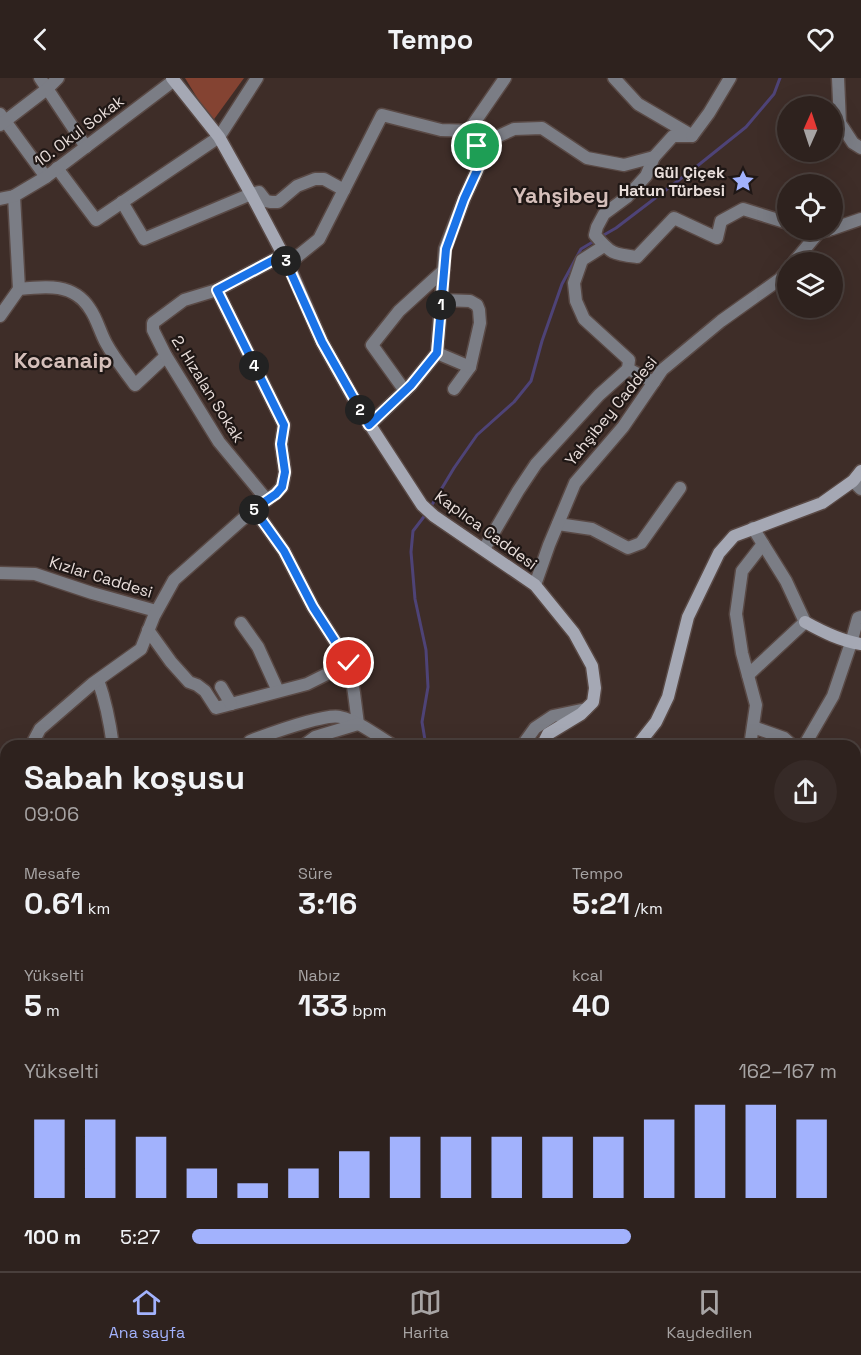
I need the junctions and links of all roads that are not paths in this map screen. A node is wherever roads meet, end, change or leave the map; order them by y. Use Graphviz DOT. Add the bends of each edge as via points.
graph roads {
  1 [pos="58,78"];
  2 [pos="257,78"];
  3 [pos="505,78"];
  4 [pos="614,78"];
  5 [pos="730,78"];
  6 [pos="838,78"];
  7 [pos="172,79"];
  8 [pos="44,83"];
  9 [pos="2,120"];
  10 [pos="475,131"];
  11 [pos="692,136"];
  12 [pos="219,137"];
  13 [pos="477,146"];
  14 [pos="86,147"];
  15 [pos="861,148"];
  16 [pos="654,157"];
  17 [pos="57,168"];
  18 [pos="46,177"];
  19 [pos="344,190"];
  20 [pos="251,194"];
  21 [pos="14,196"];
  22 [pos="0,199"];
  23 [pos="122,202"];
  24 [pos="861,219"];
  25 [pos="777,220"];
  26 [pos="843,224"];
  27 [pos="814,240"];
  28 [pos="604,246"];
  29 [pos="803,252"];
  30 [pos="286,260"];
  31 [pos="444,270"];
  32 [pos="777,281"];
  33 [pos="19,289"];
  34 [pos="217,290"];
  35 [pos="442,300"];
  36 [pos="0,316"];
  37 [pos="437,353"];
  38 [pos="166,356"];
  39 [pos="470,367"];
  40 [pos="628,369"];
  41 [pos="654,382"];
  42 [pos="454,389"];
  43 [pos="405,391"];
  44 [pos="369,425"];
  45 [pos="861,471"];
  46 [pos="857,485"];
  47 [pos="680,488"];
  48 [pos="267,500"];
  49 [pos="254,509"];
  50 [pos="558,524"];
  51 [pos="753,528"];
  52 [pos="763,544"];
  53 [pos="484,549"];
  54 [pos="0,573"];
  55 [pos="535,585"];
  56 [pos="156,611"];
  57 [pos="861,618"];
  58 [pos="805,622"];
  59 [pos="241,623"];
  60 [pos="148,630"];
  61 [pos="856,644"];
  62 [pos="349,663"];
  63 [pos="748,675"];
  64 [pos="98,680"];
  65 [pos="221,687"];
  66 [pos="278,691"];
  67 [pos="231,704"];
  68 [pos="587,708"];
  69 [pos="358,724"];
  70 [pos="753,728"];
  71 [pos="34,740"];
  72 [pos="112,740"];
  73 [pos="253,740"];
  74 [pos="311,740"];
  75 [pos="376,740"];
  76 [pos="526,740"];
  77 [pos="545,740"];
  78 [pos="642,740"];
  79 [pos="751,740"];
  80 [pos="786,740"];
  81 [pos="807,740"];
  1 -- 8 [label="street"];
  2 -- 12 [label="street"];
  3 -- 10 [label="street" via="474,123"];
  4 -- 11 [label="street" via="638,104"];
  5 -- 11 [label="street"];
  6 -- 15 [label="street" via="840,123"];
  7 -- 12 [label="main road, Kaplıca Caddesi"];
  7 -- 14 [label="street, 10. Okul Sokak"];
  8 -- 9 [label="street"];
  8 -- 14 [label="street"];
  9 -- 18 [label="street"];
  10 -- 13 [label="street"];
  10 -- 19 [label="street, 2. Hızalan Sokak" via="441,130 382,115"];
  11 -- 16 [label="street" via="674,136"];
  12 -- 20 [label="main road, Kaplıca Caddesi"];
  12 -- 23 [label="street"];
  13 -- 16 [label="street" via="514,129 542,128 586,158 624,165"];
  13 -- 31 [label="street" via="480,164 446,249"];
  14 -- 17 [label="street, 10. Okul Sokak"];
  16 -- 28 [label="street" via="646,176 627,198 604,214 595,234"];
  17 -- 18 [label="street, 10. Okul Sokak"];
  17 -- 23 [label="street" via="96,220"];
  18 -- 21 [label="street, 10. Okul Sokak"];
  19 -- 20 [label="street" via="324,179 315,179 297,186 278,202 266,201 259,192"];
  19 -- 30 [label="street, 2. Hızalan Sokak" via="319,238"];
  20 -- 23 [label="street" via="144,240"];
  20 -- 30 [label="main road, Kaplıca Caddesi"];
  21 -- 22 [label="street, 10. Okul Sokak"];
  21 -- 33 [label="street"];
  24 -- 26 [label="street"];
  25 -- 28 [label="street" via="743,209 721,221 717,238 674,218 638,257 615,254"];
  27 -- 29 [label="street"];
  28 -- 40 [label="street" via="582,260 574,283 576,301 584,319 629,360"];
  30 -- 34 [label="street, 2. Hızalan Sokak"];
  30 -- 44 [label="main road, Kaplıca Caddesi" via="322,342"];
  31 -- 35 [label="street"];
  31 -- 43 [label="street" via="399,311 372,345"];
  32 -- 41 [label="street, Yahşibey Caddesi" via="721,321 662,370"];
  33 -- 36 [label="street"];
  33 -- 38 [label="street" via="47,286 79,296 135,385"];
  34 -- 38 [label="street, 2. Hızalan Sokak" via="184,300 153,323"];
  34 -- 48 [label="street" via="284,425 282,487"];
  35 -- 37 [label="street"];
  35 -- 39 [label="street" via="477,305 480,323"];
  37 -- 39 [label="street"];
  37 -- 43 [label="street"];
  38 -- 48 [label="street, 2. Hızalan Sokak" via="219,441"];
  39 -- 42 [label="street"];
  40 -- 41 [label="street"];
  40 -- 53 [label="street" via="536,464"];
  41 -- 50 [label="street, Yahşibey Caddesi" via="623,427 575,483"];
  43 -- 44 [label="street"];
  44 -- 53 [label="main road, Kaplıca Caddesi" via="422,506"];
  45 -- 46 [label="main road"];
  46 -- 51 [label="main road" via="822,503"];
  47 -- 50 [label="street" via="641,543 628,548 592,529"];
  48 -- 49 [label="street"];
  49 -- 56 [label="street" via="174,580"];
  49 -- 62 [label="street" via="284,551 313,607"];
  50 -- 55 [label="street, Yahşibey Caddesi"];
  51 -- 52 [label="street"];
  51 -- 78 [label="main road" via="734,536 718,554 688,617 668,697"];
  52 -- 58 [label="street"];
  52 -- 63 [label="street" via="741,571 736,614"];
  53 -- 55 [label="main road, Kaplıca Caddesi"];
  54 -- 56 [label="street, Kızlar Caddesi" via="35,573"];
  55 -- 68 [label="main road, Kaplıca Caddesi" via="574,633 592,666 595,688 593,702"];
  56 -- 60 [label="street"];
  57 -- 61 [label="street"];
  58 -- 61 [label="main road"];
  58 -- 63 [label="street"];
  59 -- 66 [label="street" via="258,647"];
  60 -- 64 [label="street" via="141,649"];
  60 -- 67 [label="street" via="171,662 189,682 205,691 216,708"];
  61 -- 81 [label="street"];
  62 -- 66 [label="street" via="307,684"];
  62 -- 69 [label="street"];
  63 -- 70 [label="street" via="756,705"];
  64 -- 71 [label="street" via="40,729"];
  64 -- 72 [label="street"];
  65 -- 67 [label="street"];
  66 -- 67 [label="street"];
  68 -- 76 [label="street" via="553,716 535,728"];
  68 -- 77 [label="main road"];
  69 -- 73 [label="street" via="338,716"];
  69 -- 74 [label="street"];
  69 -- 75 [label="street"];
  70 -- 79 [label="street"];
  70 -- 80 [label="street"];
}
